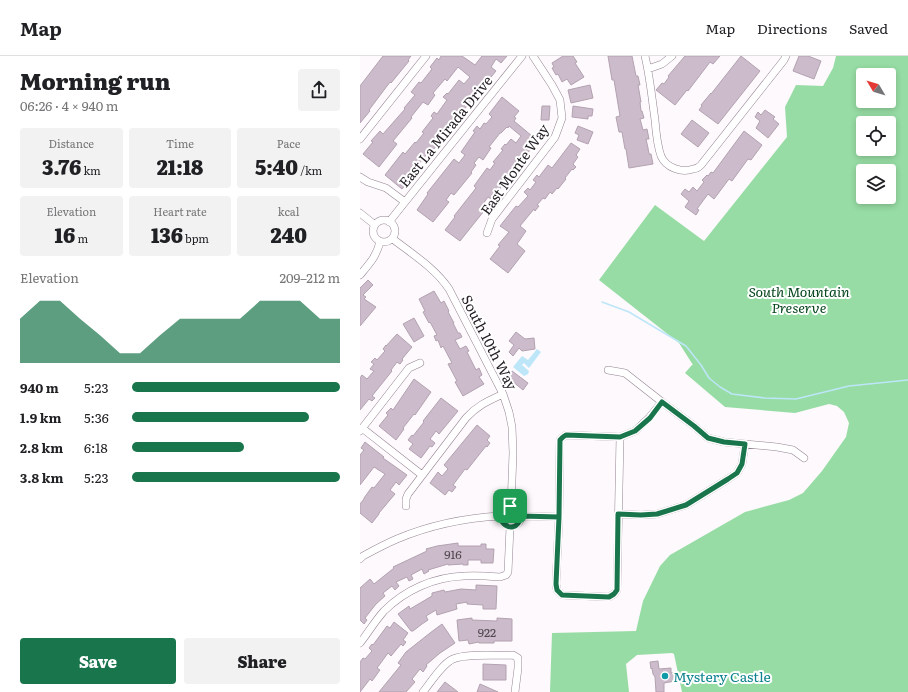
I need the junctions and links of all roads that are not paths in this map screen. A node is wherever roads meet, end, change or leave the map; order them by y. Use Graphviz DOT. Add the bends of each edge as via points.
graph roads {
  1 [pos="426,56"];
  2 [pos="522,56"];
  3 [pos="533,56"];
  4 [pos="645,56"];
  5 [pos="672,56"];
  6 [pos="786,56"];
  7 [pos="648,69"];
  8 [pos="360,139"];
  9 [pos="360,177"];
  10 [pos="405,202"];
  11 [pos="360,213"];
  12 [pos="390,222"];
  13 [pos="375,225"];
  14 [pos="488,233"];
  15 [pos="392,239"];
  16 [pos="380,242"];
  17 [pos="360,275"];
  18 [pos="420,363"];
  19 [pos="608,370"];
  20 [pos="503,394"];
  21 [pos="662,402"];
  22 [pos="361,430"];
  23 [pos="620,437"];
  24 [pos="745,444"];
  25 [pos="804,458"];
  26 [pos="422,475"];
  27 [pos="406,506"];
  28 [pos="510,506"];
  29 [pos="618,514"];
  30 [pos="500,516"];
  31 [pos="521,516"];
  32 [pos="559,517"];
  33 [pos="510,527"];
  34 [pos="360,559"];
  35 [pos="360,643"];
  36 [pos="423,692"];
  37 [pos="515,692"];
  1 -- 8 [label="street"];
  2 -- 10 [label="street, East La Mirada Drive"];
  3 -- 14 [label="street, East Monte Way" via="560,100 562,118 555,137 492,219"];
  4 -- 7 [label="street"];
  5 -- 7 [label="street" via="662,64"];
  6 -- 7 [label="street" via="701,165 685,171 668,165 662,157 657,140"];
  9 -- 10 [label="street" via="386,188"];
  10 -- 12 [label="street, East La Mirada Drive"];
  11 -- 13 [label="street"];
  12 -- 13 [label="street" via="383,220"];
  12 -- 15 [label="street" via="395,229"];
  13 -- 16 [label="street" via="374,238"];
  15 -- 16 [label="street"];
  15 -- 20 [label="street, South 10th Way" via="443,280"];
  16 -- 17 [label="street" via="373,259"];
  18 -- 22 [label="street" via="409,368"];
  19 -- 21 [label="street" via="625,373"];
  20 -- 26 [label="street" via="473,410"];
  20 -- 28 [label="street, South 10th Way" via="512,427"];
  21 -- 23 [label="street" via="650,418 635,431"];
  21 -- 24 [label="street" via="708,438"];
  22 -- 26 [label="street"];
  23 -- 29 [label="street"];
  23 -- 32 [label="street" via="566,435 560,440"];
  24 -- 25 [label="street" via="777,446 793,450"];
  24 -- 29 [label="street" via="742,464 737,473 686,505 657,514"];
  26 -- 27 [label="street" via="408,494"];
  28 -- 30 [label="street" via="504,508"];
  28 -- 31 [label="street" via="517,508"];
  29 -- 32 [label="street" via="617,590 609,597 562,595 557,590"];
  30 -- 33 [label="street" via="502,522"];
  30 -- 34 [label="street" via="477,517 428,528 397,539"];
  31 -- 32 [label="street"];
  31 -- 33 [label="street" via="519,523"];
  33 -- 35 [label="street" via="506,574 500,577 450,577 428,582 408,592 384,611"];
  36 -- 37 [label="street" via="452,659 466,656 513,655 518,658"];
}
